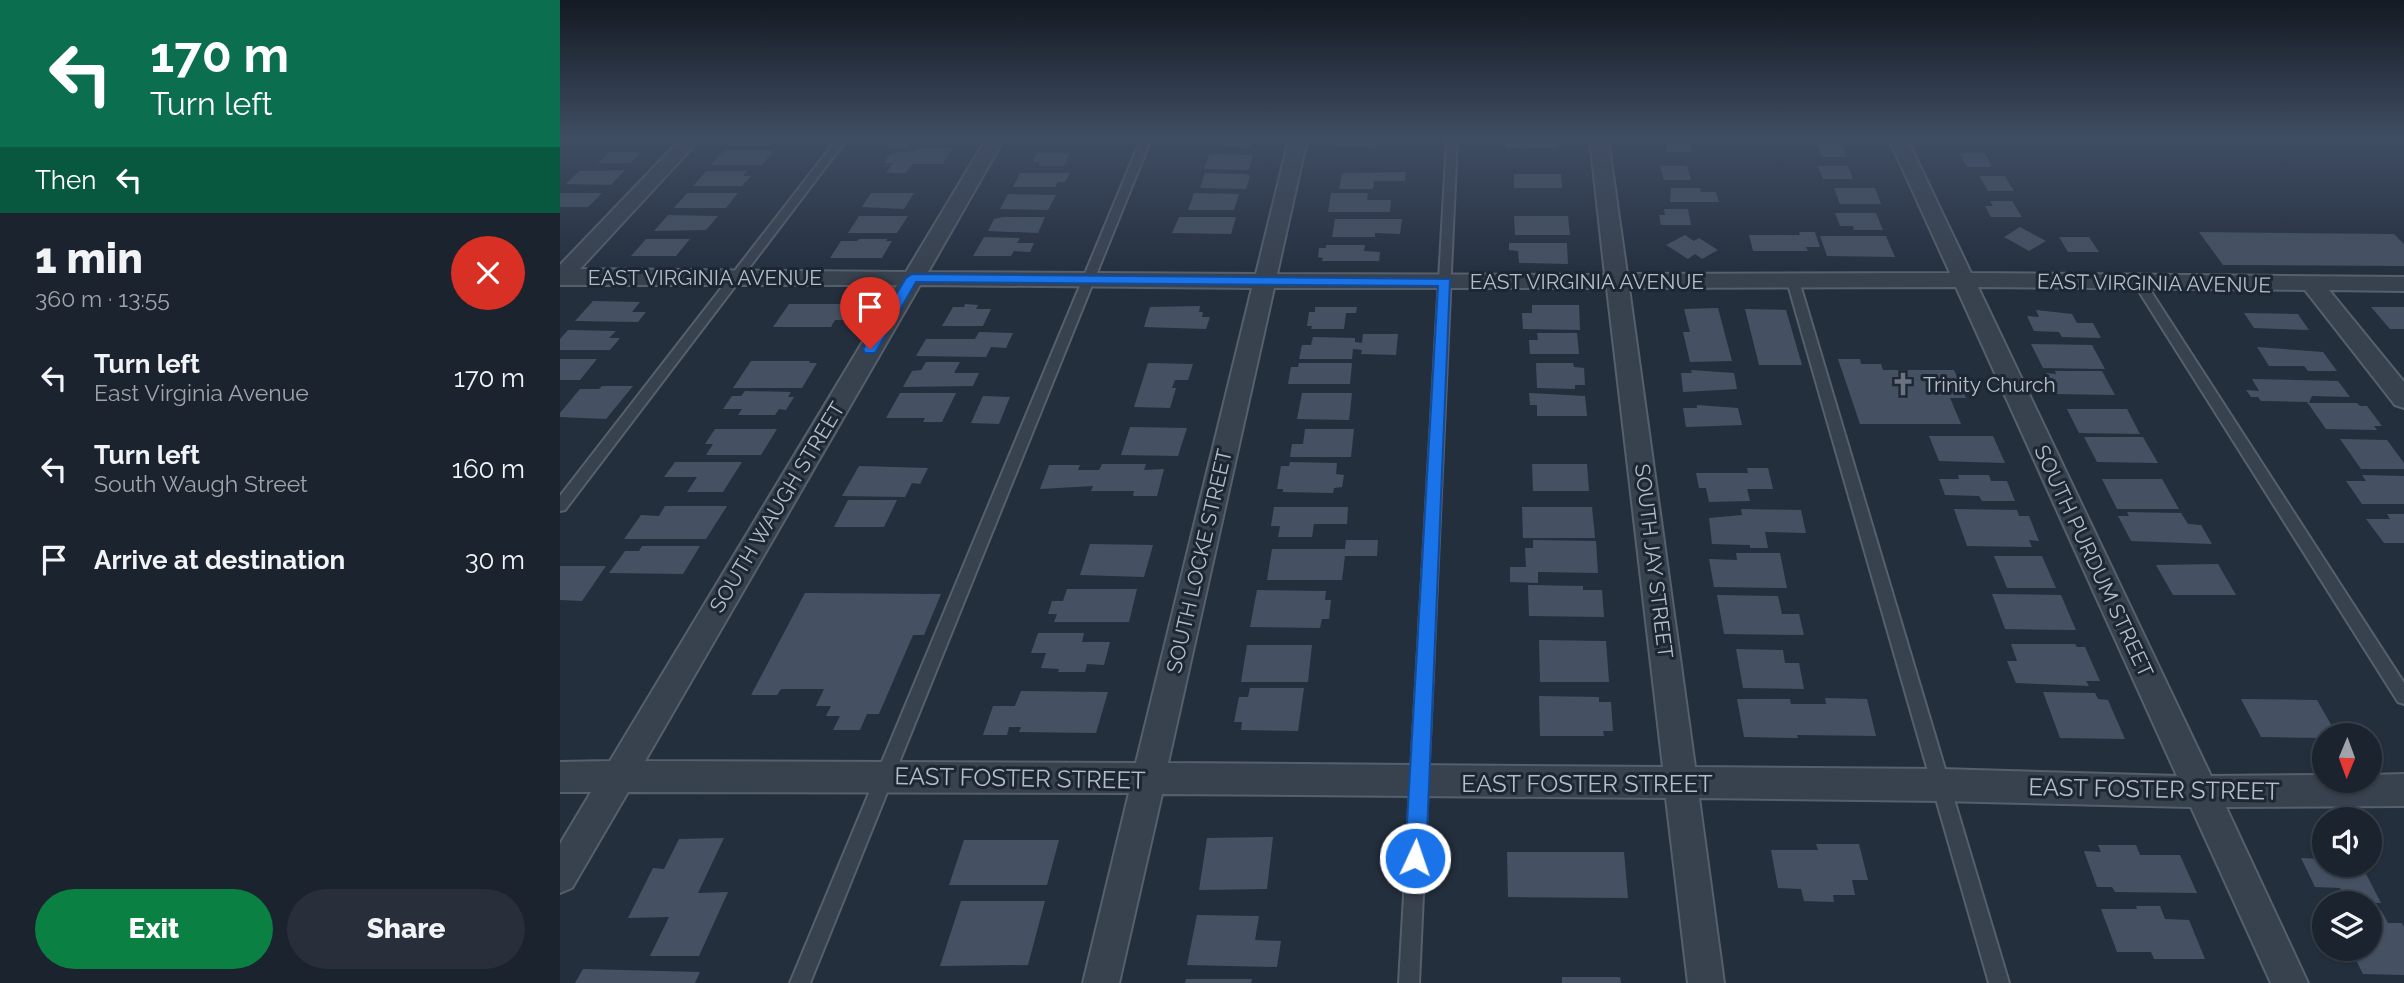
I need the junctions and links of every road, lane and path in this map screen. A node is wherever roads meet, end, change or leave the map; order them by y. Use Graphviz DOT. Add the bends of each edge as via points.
graph roads {
  1 [pos="648,185"];
  2 [pos="807,185"];
  3 [pos="968,185"];
  4 [pos="1127,185"];
  5 [pos="1287,185"];
  6 [pos="1450,185"];
  7 [pos="1605,185"];
  8 [pos="1920,185"];
  9 [pos="561,277"];
  10 [pos="735,278"];
  11 [pos="912,278"];
  12 [pos="1088,279"];
  13 [pos="1617,280"];
  14 [pos="1964,280"];
  15 [pos="1264,281"];
  16 [pos="1793,281"];
  17 [pos="1445,282"];
  18 [pos="2139,282"];
  19 [pos="2312,284"];
  20 [pos="2404,284"];
  21 [pos="2404,399"];
  22 [pos="560,506"];
  23 [pos="2404,697"];
  24 [pos="560,776"];
  25 [pos="885,776"];
  26 [pos="618,777"];
  27 [pos="1148,780"];
  28 [pos="1419,782"];
  29 [pos="1683,784"];
  30 [pos="1941,785"];
  31 [pos="2404,790"];
  32 [pos="2201,792"];
  33 [pos="560,876"];
  34 [pos="800,983"];
  35 [pos="1101,983"];
  36 [pos="1409,983"];
  37 [pos="1706,983"];
  38 [pos="1999,983"];
  39 [pos="2290,983"];
  1 -- 9 [label="street"];
  2 -- 10 [label="lane"];
  3 -- 11 [label="street, SOUTH WAUGH STREET"];
  4 -- 12 [label="lane"];
  5 -- 15 [label="street, SOUTH LOCKE STREET"];
  6 -- 17 [label="lane"];
  7 -- 13 [label="street, SOUTH JAY STREET"];
  8 -- 14 [label="street, SOUTH PURDUM STREET"];
  9 -- 10 [label="street, EAST VIRGINIA AVENUE"];
  10 -- 11 [label="street, EAST VIRGINIA AVENUE"];
  10 -- 22 [label="lane"];
  11 -- 12 [label="street, EAST VIRGINIA AVENUE"];
  11 -- 26 [label="street, SOUTH WAUGH STREET"];
  12 -- 15 [label="street, EAST VIRGINIA AVENUE"];
  12 -- 25 [label="lane"];
  13 -- 16 [label="street, EAST VIRGINIA AVENUE"];
  13 -- 17 [label="street, EAST VIRGINIA AVENUE"];
  13 -- 29 [label="street, SOUTH JAY STREET"];
  14 -- 16 [label="street, EAST VIRGINIA AVENUE"];
  14 -- 18 [label="street, EAST VIRGINIA AVENUE"];
  14 -- 32 [label="street, SOUTH PURDUM STREET"];
  15 -- 17 [label="street, EAST VIRGINIA AVENUE"];
  15 -- 27 [label="street, SOUTH LOCKE STREET"];
  16 -- 30 [label="lane"];
  17 -- 28 [label="lane"];
  18 -- 19 [label="street, EAST VIRGINIA AVENUE"];
  18 -- 23 [label="lane"];
  19 -- 20 [label="street, EAST VIRGINIA AVENUE"];
  19 -- 21 [label="street"];
  24 -- 26 [label="street, EAST FOSTER STREET"];
  25 -- 26 [label="street, EAST FOSTER STREET"];
  25 -- 27 [label="street, EAST FOSTER STREET"];
  25 -- 34 [label="lane"];
  26 -- 33 [label="street, SOUTH WAUGH STREET"];
  27 -- 28 [label="street, EAST FOSTER STREET"];
  27 -- 35 [label="street, SOUTH LOCKE STREET"];
  28 -- 29 [label="street, EAST FOSTER STREET"];
  28 -- 36 [label="lane"];
  29 -- 30 [label="street, EAST FOSTER STREET"];
  29 -- 37 [label="street, SOUTH JAY STREET"];
  30 -- 32 [label="street, EAST FOSTER STREET"];
  30 -- 38 [label="lane"];
  31 -- 32 [label="street, EAST FOSTER STREET"];
  32 -- 39 [label="street, SOUTH PURDUM STREET"];
}
